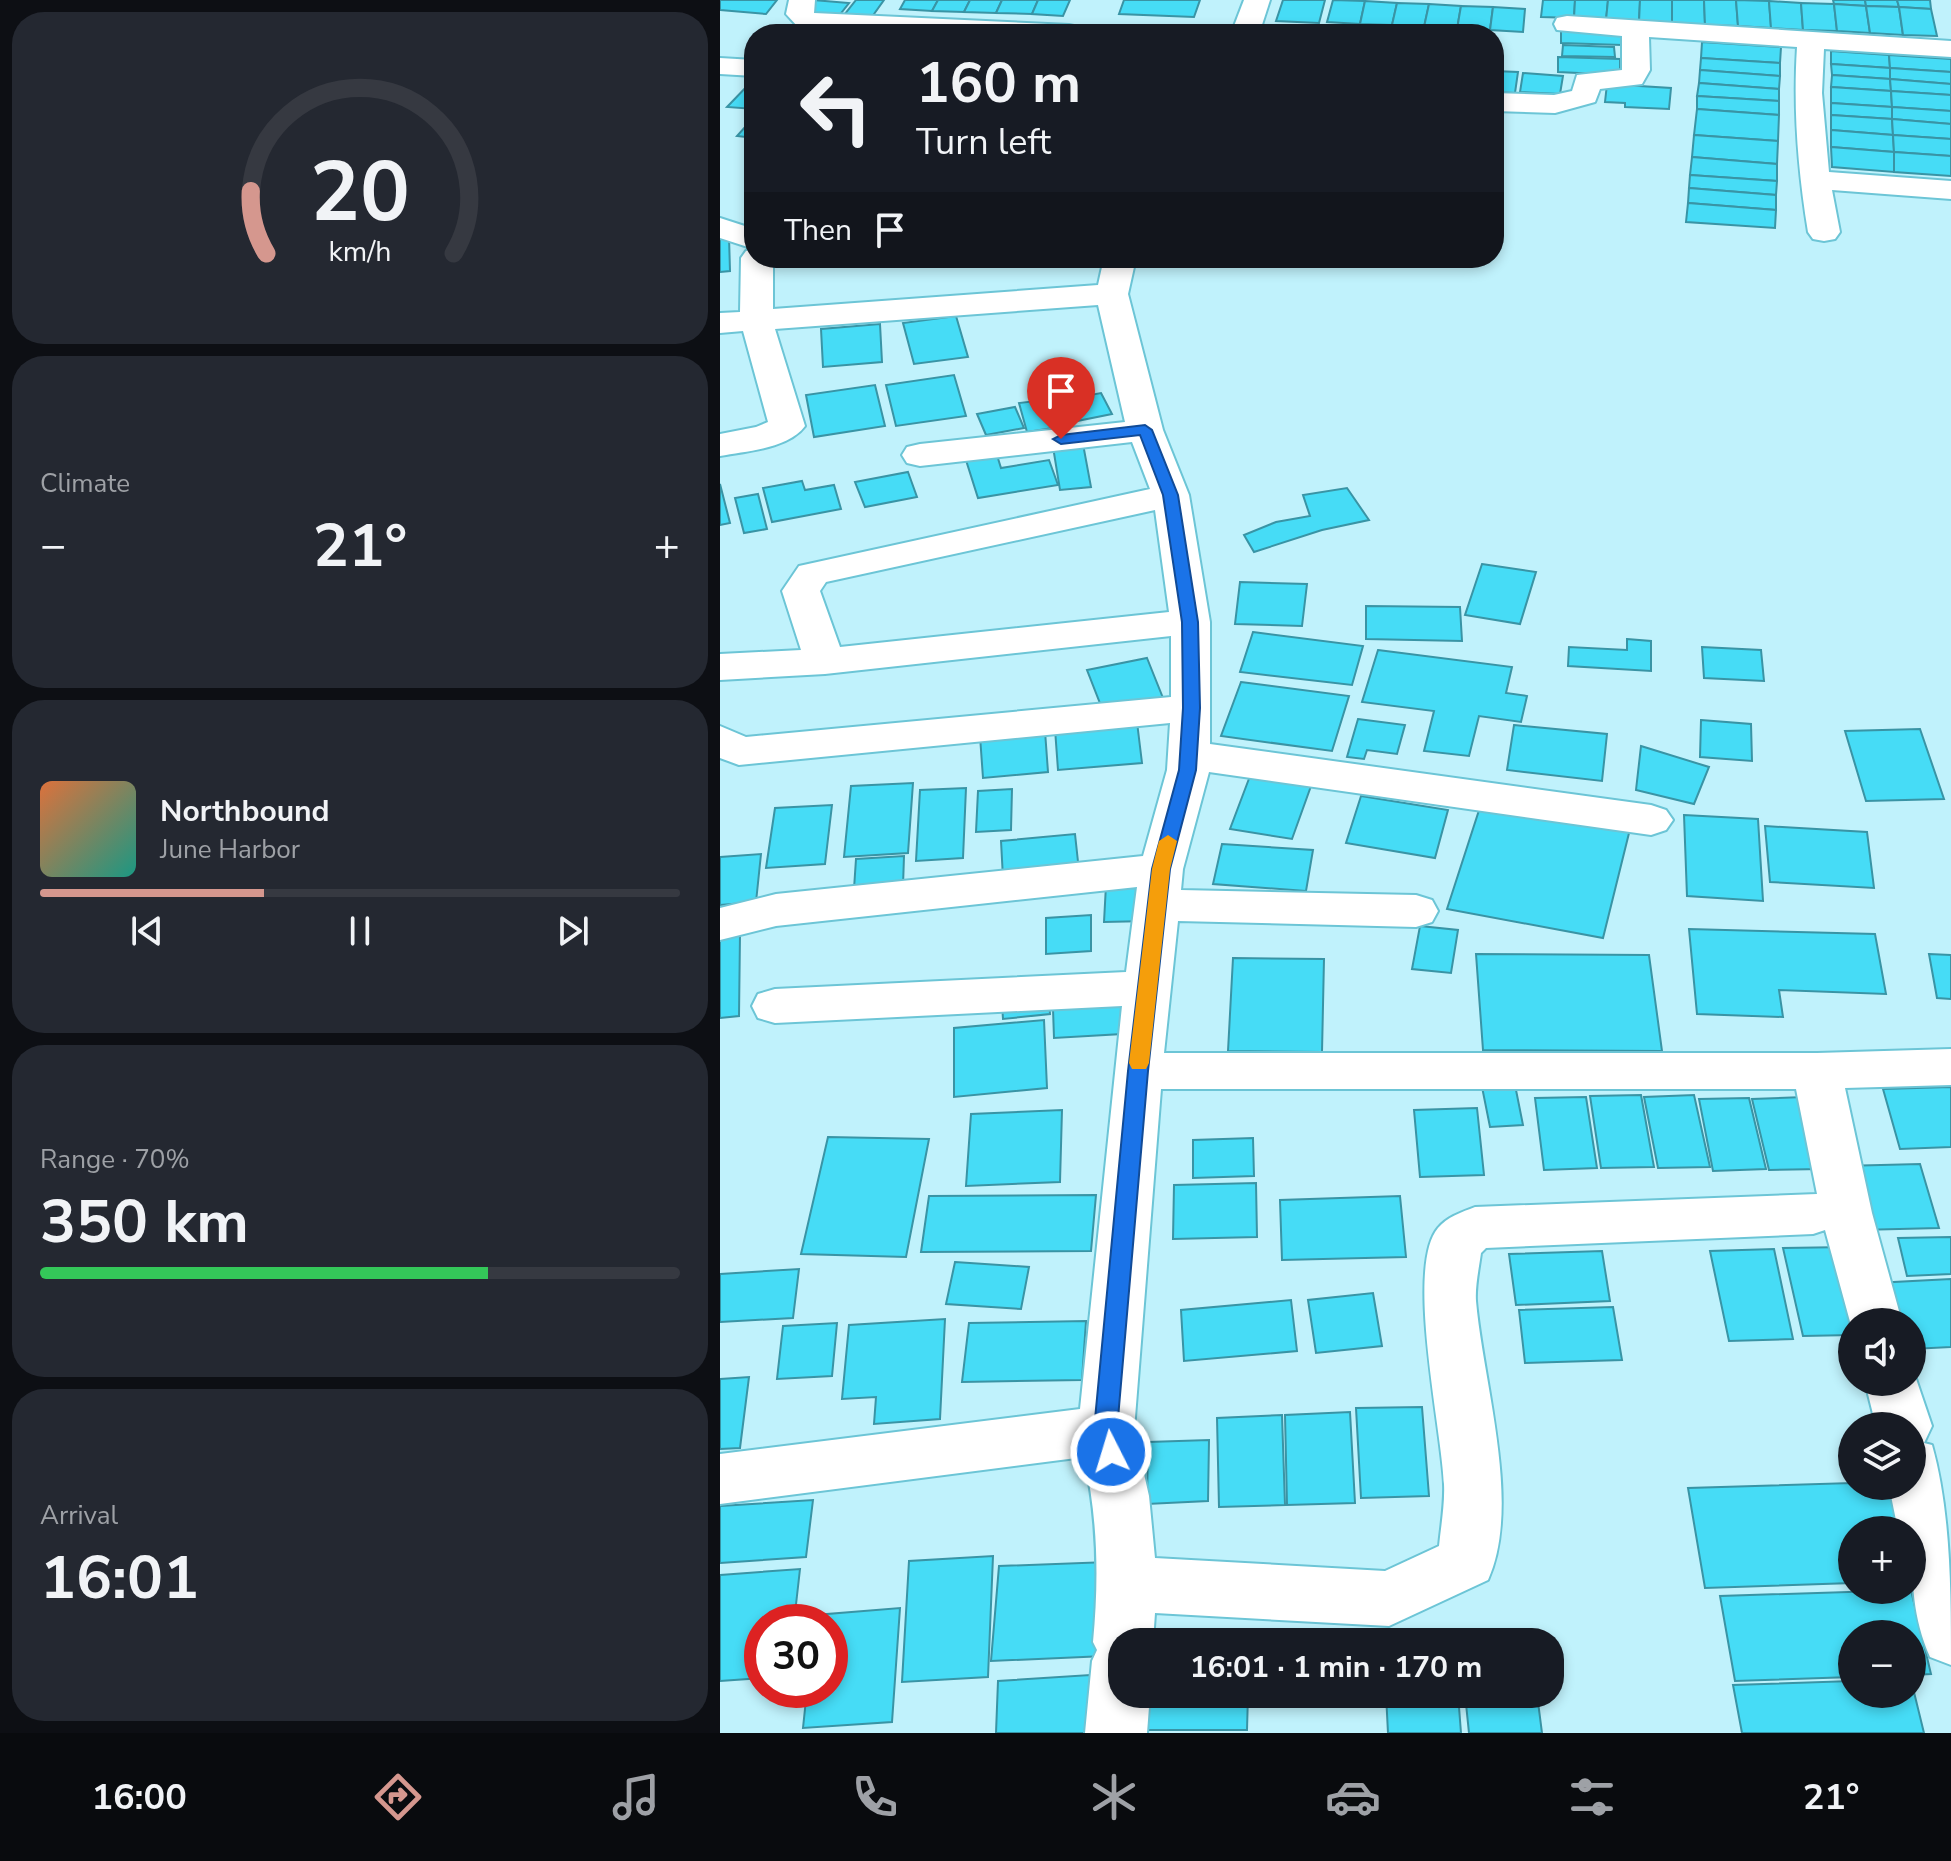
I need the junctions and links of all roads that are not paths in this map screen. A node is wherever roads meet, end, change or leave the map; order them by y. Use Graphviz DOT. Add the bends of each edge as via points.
graph roads {
  1 [pos="802,0"];
  2 [pos="1257,0"];
  3 [pos="872,24"];
  4 [pos="1249,24"];
  5 [pos="1567,24"];
  6 [pos="1635,28"];
  7 [pos="1811,38"];
  8 [pos="1951,49"];
  9 [pos="720,66"];
  10 [pos="744,67"];
  11 [pos="1504,102"];
  12 [pos="1815,180"];
  13 [pos="1951,190"];
  14 [pos="720,227"];
  15 [pos="1824,232"];
  16 [pos="744,236"];
  17 [pos="757,268"];
  18 [pos="1116,276"];
  19 [pos="756,320"];
  20 [pos="720,323"];
  21 [pos="1145,430"];
  22 [pos="720,445"];
  23 [pos="920,455"];
  24 [pos="1171,495"];
  25 [pos="1190,622"];
  26 [pos="825,661"];
  27 [pos="720,667"];
  28 [pos="1191,708"];
  29 [pos="720,740"];
  30 [pos="1189,755"];
  31 [pos="1651,820"];
  32 [pos="1160,887"];
  33 [pos="1416,911"];
  34 [pos="720,924"];
  35 [pos="1148,988"];
  36 [pos="775,1006"];
  37 [pos="1951,1067"];
  38 [pos="1138,1071"];
  39 [pos="1817,1071"];
  40 [pos="1813,1213"];
  41 [pos="1871,1308"];
  42 [pos="1106,1430"];
  43 [pos="720,1479"];
  44 [pos="1920,1500"];
  45 [pos="1128,1584"];
  46 [pos="1124,1628"];
  47 [pos="1951,1637"];
  48 [pos="1118,1708"];
  49 [pos="1116,1733"];
  1 -- 3 [label="street" via="799,14 807,21"];
  2 -- 4 [label="street"];
  5 -- 6 [label="street"];
  6 -- 7 [label="street"];
  6 -- 11 [label="street" via="1632,78 1587,81 1585,96 1572,101"];
  7 -- 8 [label="street"];
  7 -- 12 [label="street" via="1808,93"];
  9 -- 10 [label="street"];
  12 -- 13 [label="street"];
  12 -- 15 [label="street"];
  14 -- 16 [label="street"];
  17 -- 19 [label="street"];
  18 -- 19 [label="street"];
  18 -- 21 [label="street"];
  19 -- 20 [label="street"];
  19 -- 22 [label="street" via="787,426"];
  21 -- 23 [label="street"];
  21 -- 24 [label="street"];
  24 -- 25 [label="street"];
  24 -- 26 [label="street" via="812,574 801,591"];
  25 -- 26 [label="street"];
  25 -- 28 [label="street"];
  26 -- 27 [label="street"];
  28 -- 29 [label="street" via="739,751"];
  28 -- 30 [label="street"];
  30 -- 31 [label="street"];
  30 -- 32 [label="street"];
  32 -- 33 [label="street"];
  32 -- 34 [label="street" via="776,910"];
  32 -- 35 [label="street"];
  35 -- 36 [label="street"];
  35 -- 38 [label="street"];
  37 -- 39 [label="street"];
  38 -- 39 [label="street"];
  38 -- 42 [label="street"];
  39 -- 41 [label="street"];
  40 -- 45 [label="street" via="1475,1228 1456,1243 1449,1298 1473,1486 1467,1561 1389,1599"];
  42 -- 43 [label="street"];
  42 -- 45 [label="street" via="1121,1496"];
  44 -- 47 [label="street"];
  45 -- 46 [label="street"];
  48 -- 49 [label="street"];
}
